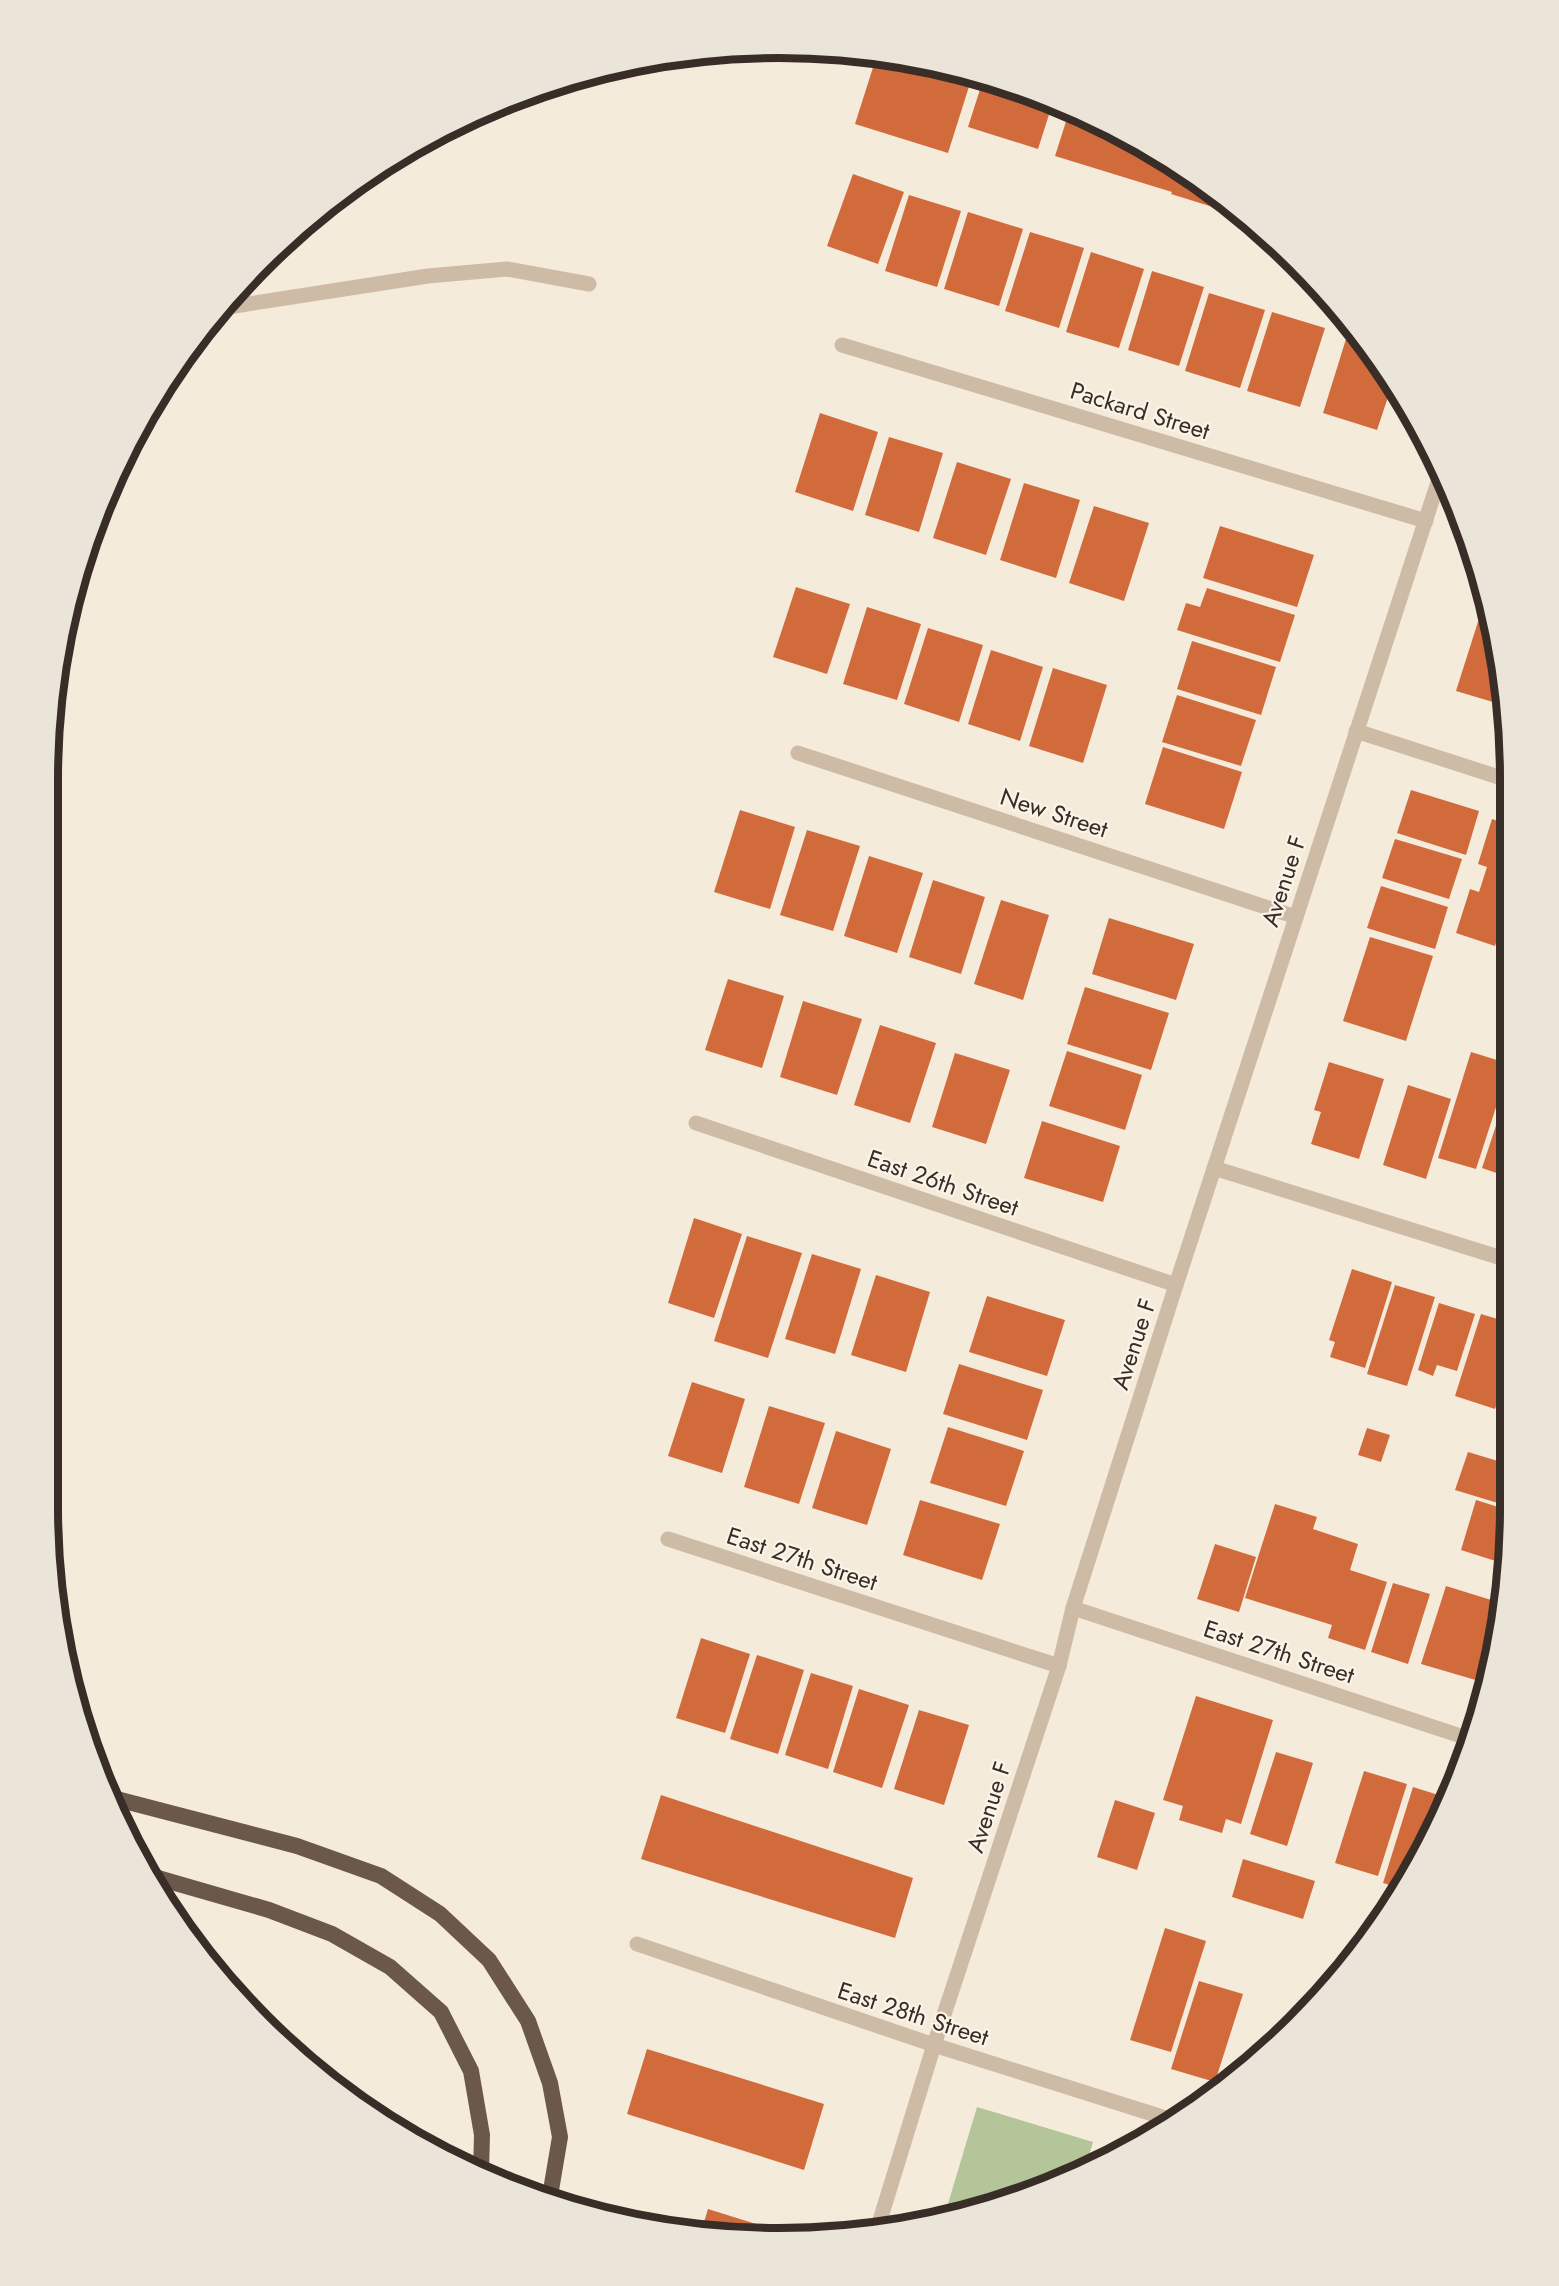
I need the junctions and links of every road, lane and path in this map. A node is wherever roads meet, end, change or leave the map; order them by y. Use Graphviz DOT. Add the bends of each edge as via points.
graph roads {
  1 [pos="589,284"];
  2 [pos="235,306"];
  3 [pos="842,345"];
  4 [pos="1437,485"];
  5 [pos="1426,521"];
  6 [pos="1356,731"];
  7 [pos="798,753"];
  8 [pos="1500,777"];
  9 [pos="1296,917"];
  10 [pos="696,1123"];
  11 [pos="1214,1168"];
  12 [pos="1500,1258"];
  13 [pos="1176,1286"];
  14 [pos="668,1539"];
  15 [pos="1073,1608"];
  16 [pos="1059,1666"];
  17 [pos="1462,1737"];
  18 [pos="121,1800"];
  19 [pos="163,1879"];
  20 [pos="637,1944"];
  21 [pos="934,2045"];
  22 [pos="1162,2117"];
  23 [pos="481,2162"];
  24 [pos="551,2190"];
  25 [pos="880,2220"];
  1 -- 2 [label="street" via="507,269 428,276"];
  3 -- 5 [label="street, Packard Street"];
  4 -- 5 [label="street, Avenue F"];
  5 -- 6 [label="street, Avenue F"];
  6 -- 8 [label="street"];
  6 -- 9 [label="street, Avenue F"];
  7 -- 9 [label="street, New Street"];
  9 -- 11 [label="street, Avenue F"];
  10 -- 13 [label="street, East 26th Street"];
  11 -- 12 [label="street"];
  11 -- 13 [label="street, Avenue F"];
  13 -- 15 [label="street, Avenue F"];
  14 -- 16 [label="street, East 27th Street"];
  15 -- 16 [label="street, Avenue F"];
  15 -- 17 [label="street, East 27th Street"];
  16 -- 21 [label="street, Avenue F"];
  18 -- 24 [label="highway" via="297,1846 371,1872 440,1914 489,1960 528,2021 550,2083 560,2137"];
  19 -- 23 [label="highway" via="269,1910 332,1934 390,1967 441,2012 471,2071 482,2135"];
  20 -- 21 [label="street, East 28th Street"];
  21 -- 22 [label="street, East 28th Street"];
  21 -- 25 [label="street, Avenue F"];
}
